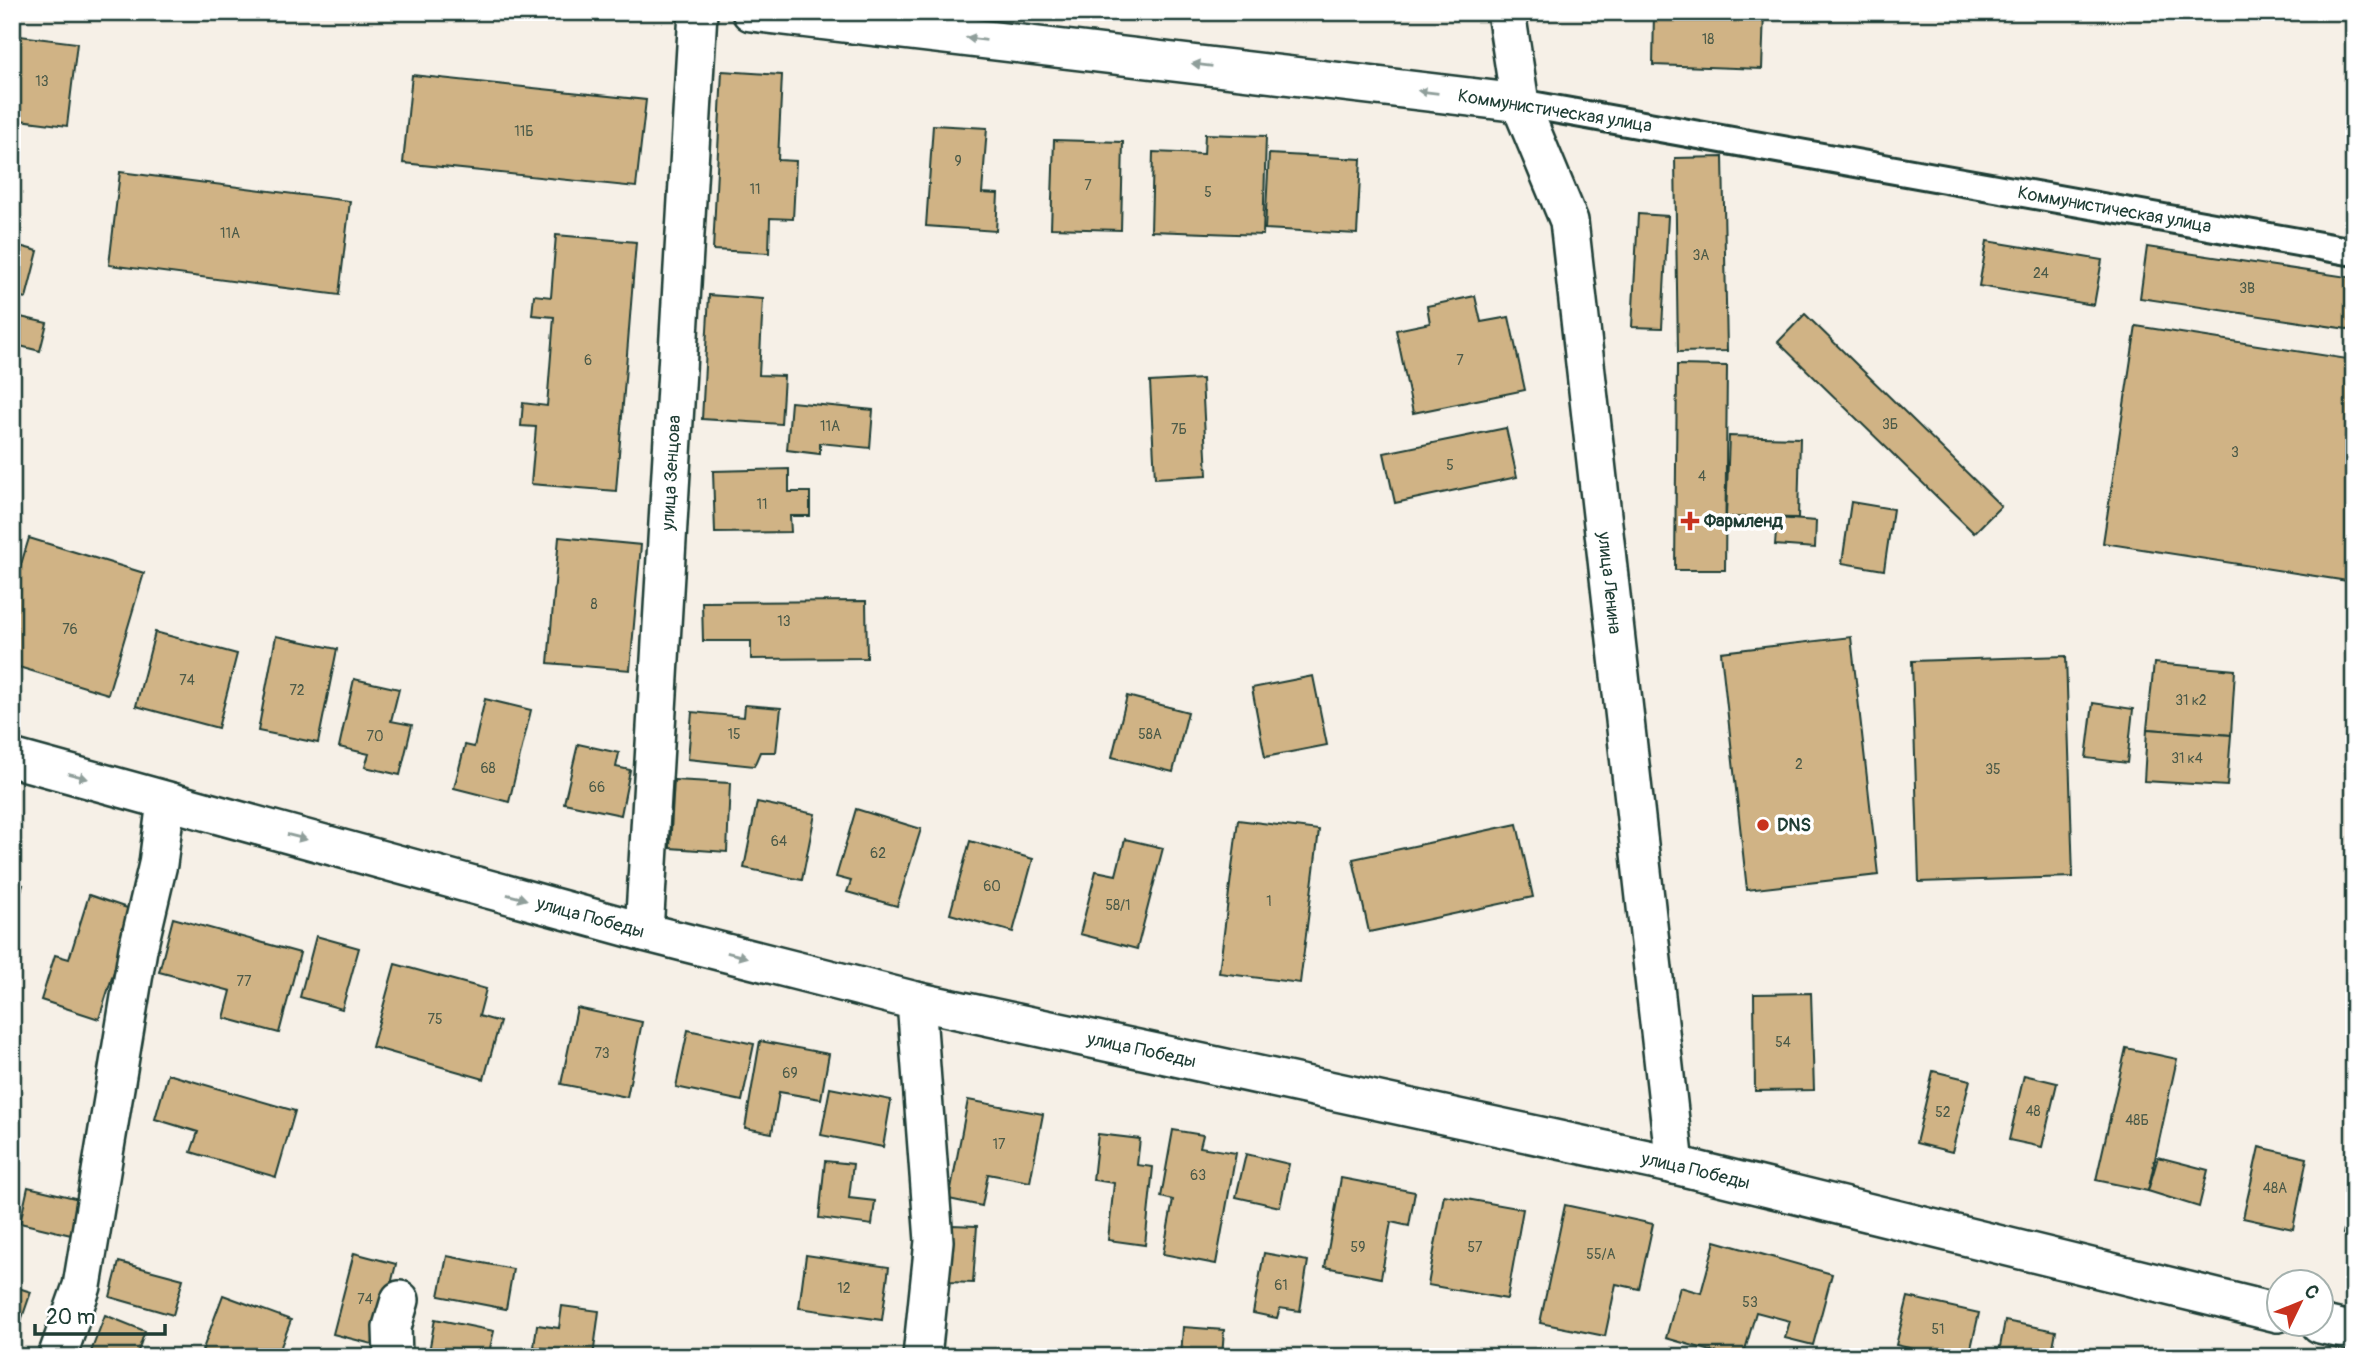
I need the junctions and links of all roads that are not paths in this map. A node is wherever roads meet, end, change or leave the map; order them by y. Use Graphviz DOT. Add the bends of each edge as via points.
graph roads {
  1 [pos="698,12"];
  2 [pos="751,12"];
  3 [pos="1506,12"];
  4 [pos="1520,103"];
  5 [pos="2354,252"];
  6 [pos="12,758"];
  7 [pos="166,801"];
  8 [pos="644,932"];
  9 [pos="916,1001"];
  10 [pos="1675,1165"];
  11 [pos="400,1300"];
  12 [pos="2264,1310"];
  13 [pos="2334,1327"];
  14 [pos="2354,1332"];
  15 [pos="57,1357"];
  16 [pos="393,1357"];
  17 [pos="922,1357"];
  1 -- 8 [label="street, улица Зенцова"];
  4 -- 2 [label="street, Коммунистическая улица, one-way"];
  3 -- 4 [label="street, улица Ленина"];
  4 -- 5 [label="street, Коммунистическая улица"];
  4 -- 10 [label="street, улица Ленина" via="1569,221"];
  6 -- 7 [label="street, улица Победы, one-way"];
  7 -- 8 [label="street, улица Победы, one-way"];
  7 -- 15 [label="street" via="82,1286"];
  8 -- 9 [label="street, улица Победы, one-way"];
  9 -- 10 [label="street, улица Победы"];
  9 -- 17 [label="street" via="934,1241"];
  10 -- 12 [label="street, улица Победы"];
  11 -- 16 [label="street" via="392,1327"];
  13 -- 14 [label="street"];
}
